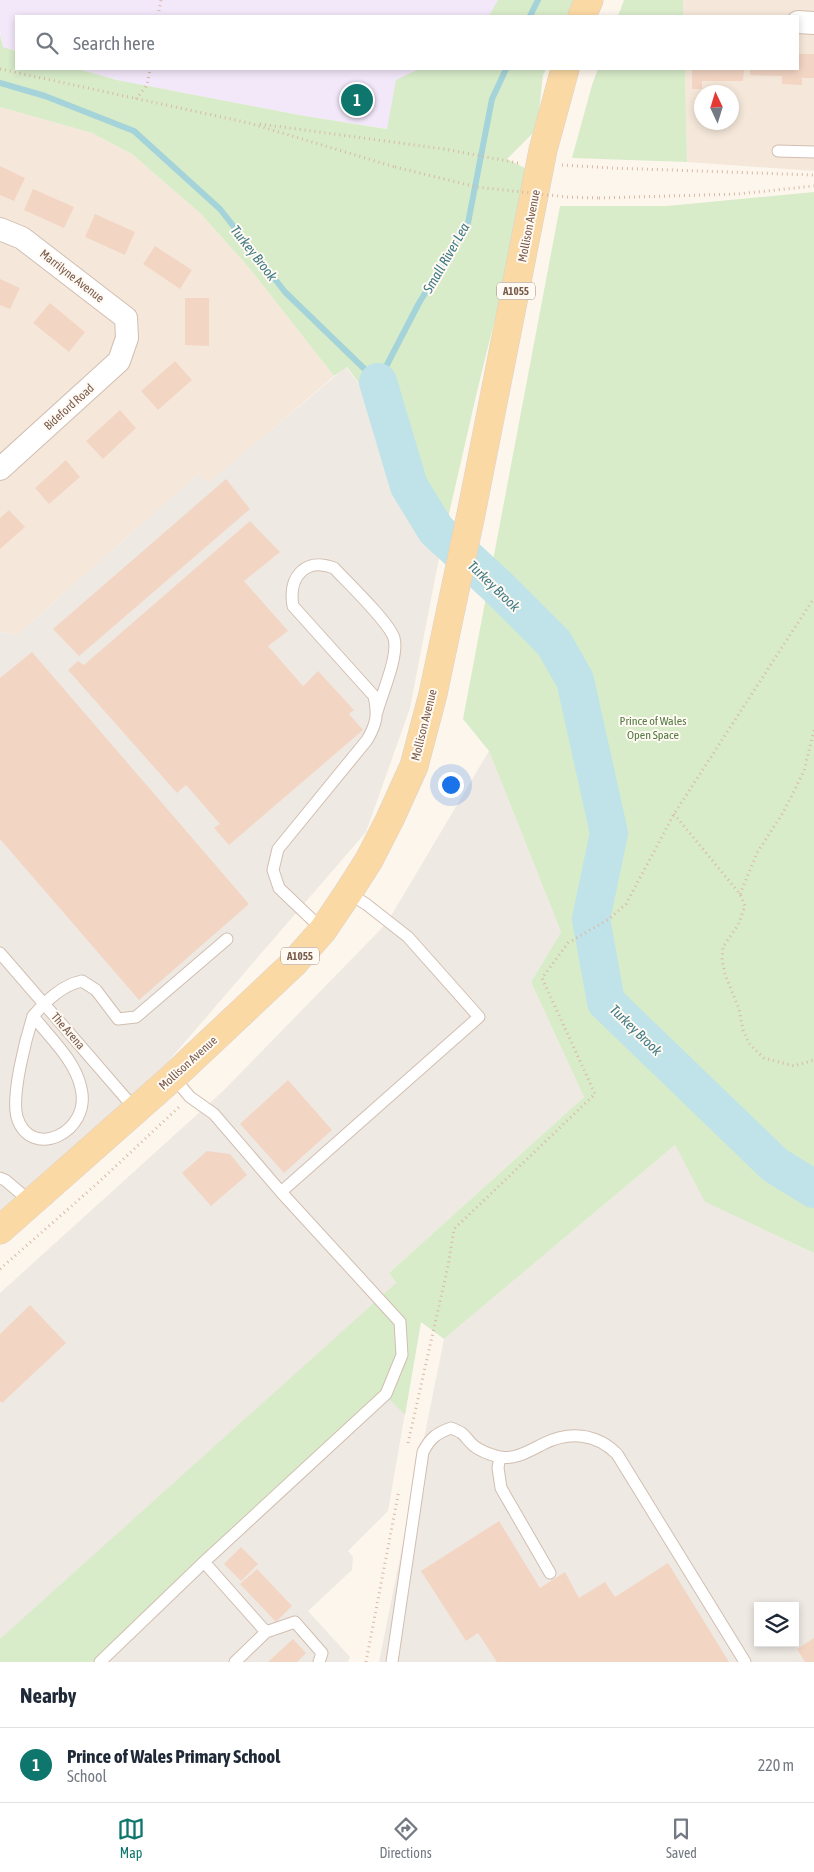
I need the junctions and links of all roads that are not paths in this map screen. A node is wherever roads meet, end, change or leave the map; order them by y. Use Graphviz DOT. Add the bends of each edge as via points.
graph roads {
  1 [pos="589,0"];
  2 [pos="582,15"];
  3 [pos="799,22"];
  4 [pos="814,23"];
  5 [pos="565,70"];
  6 [pos="778,151"];
  7 [pos="814,152"];
  8 [pos="0,229"];
  9 [pos="127,338"];
  10 [pos="0,470"];
  11 [pos="377,712"];
  12 [pos="348,893"];
  13 [pos="323,930"];
  14 [pos="227,940"];
  15 [pos="0,953"];
  16 [pos="44,1004"];
  17 [pos="33,1016"];
  18 [pos="173,1077"];
  19 [pos="135,1109"];
  20 [pos="0,1178"];
  21 [pos="281,1192"];
  22 [pos="31,1202"];
  23 [pos="0,1230"];
  24 [pos="500,1457"];
  25 [pos="204,1562"];
  26 [pos="550,1572"];
  27 [pos="266,1632"];
  28 [pos="100,1662"];
  29 [pos="235,1662"];
  30 [pos="319,1662"];
  31 [pos="392,1662"];
  32 [pos="745,1662"];
  1 -- 2 [label="main road"];
  3 -- 4 [label="street"];
  5 -- 12 [label="main road, Mollison Avenue / A1055" via="543,150 433,694 414,766 369,860"];
  6 -- 7 [label="lane"];
  8 -- 9 [label="street, Marrilyne Avenue" via="22,238 126,318"];
  9 -- 10 [label="street, Bideford Road" via="119,362"];
  11 -- 11 [label="lane" via="374,696 293,606 291,593 302,570 324,564 334,568 388,626 394,639 394,654"];
  11 -- 13 [label="lane" via="374,728 367,740 278,849 272,870 279,888"];
  12 -- 13 [label="main road, Mollison Avenue / A1055"];
  12 -- 21 [label="lane" via="408,937 479,1017"];
  13 -- 18 [label="main road, Mollison Avenue / A1055" via="294,963"];
  14 -- 16 [label="lane" via="136,1017 118,1018 96,990 82,980 70,983"];
  15 -- 16 [label="lane, The Arena"];
  16 -- 17 [label="lane"];
  16 -- 19 [label="lane, The Arena"];
  17 -- 17 [label="lane" via="75,1070 82,1089 83,1100 78,1116 70,1130 60,1137 30,1136 17,1116 16,1098 23,1053"];
  18 -- 19 [label="main road, Mollison Avenue / A1055"];
  18 -- 21 [label="lane" via="190,1097 214,1114"];
  19 -- 22 [label="main road, Mollison Avenue / A1055"];
  20 -- 22 [label="lane"];
  21 -- 25 [label="lane" via="400,1322 402,1355 386,1394"];
  22 -- 23 [label="main road, Mollison Avenue / A1055"];
  24 -- 26 [label="lane" via="501,1488"];
  24 -- 31 [label="lane" via="475,1447 464,1433 451,1428 428,1441"];
  24 -- 32 [label="lane" via="527,1453 560,1437 582,1436 608,1445 617,1454"];
  25 -- 27 [label="lane"];
  25 -- 28 [label="lane"];
  27 -- 29 [label="lane"];
  27 -- 30 [label="lane" via="295,1622 322,1653"];
}
